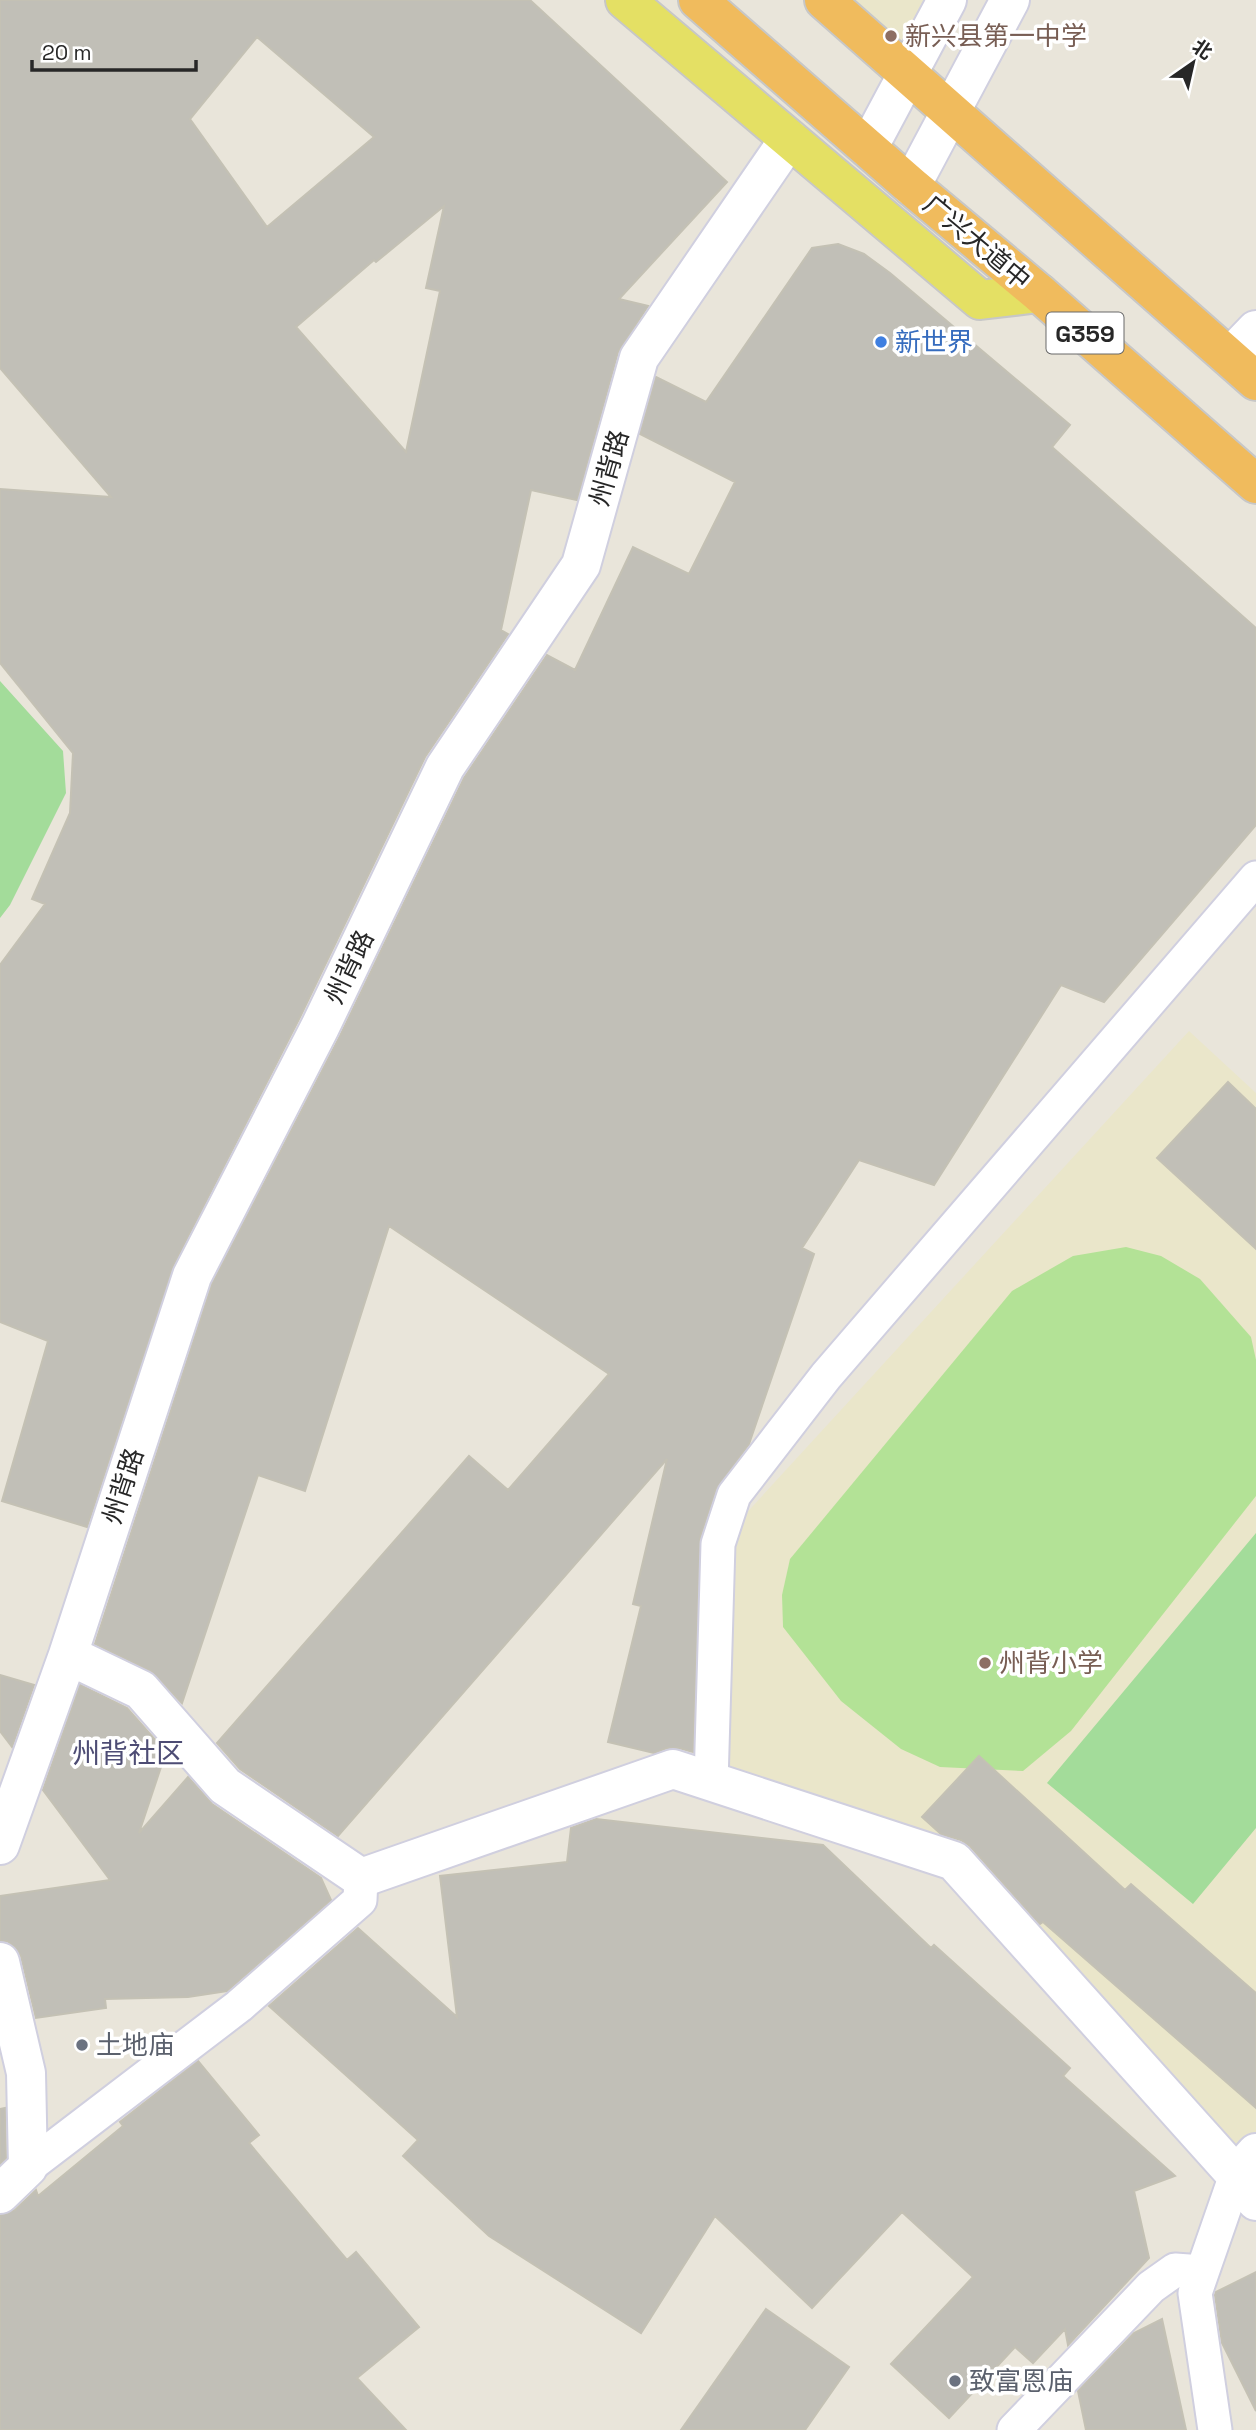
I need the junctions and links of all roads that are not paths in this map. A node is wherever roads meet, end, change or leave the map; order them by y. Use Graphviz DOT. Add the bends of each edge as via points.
graph roads {
  1 [pos="625,0"];
  2 [pos="698,0"];
  3 [pos="824,0"];
  4 [pos="947,0"];
  5 [pos="1010,0"];
  6 [pos="908,73"];
  7 [pos="951,112"];
  8 [pos="789,139"];
  9 [pos="868,148"];
  10 [pos="911,186"];
  11 [pos="1039,293"];
  12 [pos="1256,330"];
  13 [pos="1243,369"];
  14 [pos="1256,484"];
  15 [pos="1256,878"];
  16 [pos="68,1655"];
  17 [pos="711,1783"];
  18 [pos="0,1845"];
  19 [pos="361,1878"];
  20 [pos="0,1964"];
  21 [pos="28,2167"];
  22 [pos="1249,2176"];
  23 [pos="0,2194"];
  24 [pos="1202,2272"];
  25 [pos="1014,2430"];
  26 [pos="1215,2430"];
  1 -- 8 [label="main road"];
  2 -- 9 [label="highway, 广兴大道中 / G359"];
  3 -- 6 [label="highway, G359"];
  4 -- 6 [label="street"];
  5 -- 7 [label="street"];
  6 -- 7 [label="highway, G359"];
  6 -- 9 [label="street"];
  7 -- 10 [label="street"];
  7 -- 13 [label="highway, G359"];
  8 -- 11 [label="main road" via="980,300"];
  8 -- 16 [label="street, 州背路" via="639,358 582,565 445,767 320,1027 192,1276"];
  9 -- 10 [label="highway, 广兴大道中 / G359"];
  10 -- 11 [label="highway, 广兴大道中 / G359"];
  11 -- 14 [label="highway, 广兴大道中 / G359"];
  12 -- 13 [label="street"];
  15 -- 17 [label="lane" via="826,1376 734,1494 718,1544"];
  16 -- 18 [label="street, 州背路"];
  16 -- 19 [label="street" via="141,1690 225,1786"];
  17 -- 19 [label="street" via="673,1769"];
  17 -- 22 [label="street" via="954,1861"];
  19 -- 21 [label="lane" via="360,1900 239,2006"];
  20 -- 21 [label="street" via="26,2073"];
  21 -- 23 [label="street"];
  22 -- 24 [label="lane"];
  24 -- 25 [label="lane" via="1175,2270 1151,2287"];
  24 -- 26 [label="lane" via="1195,2293"];
}
